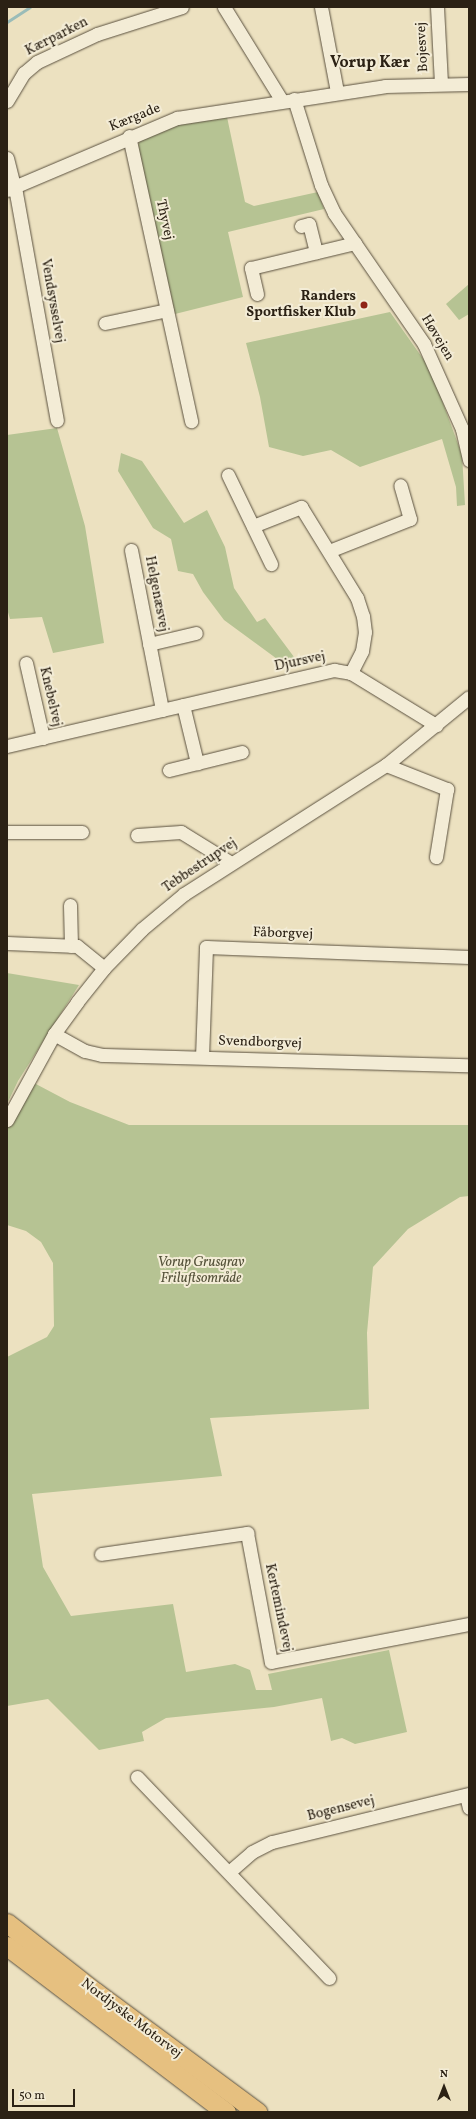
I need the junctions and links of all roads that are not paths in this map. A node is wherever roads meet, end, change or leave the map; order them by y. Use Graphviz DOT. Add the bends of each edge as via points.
graph roads {
  1 [pos="182,7"];
  2 [pos="224,7"];
  3 [pos="320,7"];
  4 [pos="437,7"];
  5 [pos="441,84"];
  6 [pos="469,84"];
  7 [pos="337,92"];
  8 [pos="288,100"];
  9 [pos="7,101"];
  10 [pos="130,136"];
  11 [pos="7,158"];
  12 [pos="10,188"];
  13 [pos="301,226"];
  14 [pos="355,243"];
  15 [pos="316,252"];
  16 [pos="257,294"];
  17 [pos="167,310"];
  18 [pos="105,323"];
  19 [pos="57,420"];
  20 [pos="191,421"];
  21 [pos="469,460"];
  22 [pos="228,475"];
  23 [pos="400,485"];
  24 [pos="253,526"];
  25 [pos="131,550"];
  26 [pos="329,551"];
  27 [pos="271,564"];
  28 [pos="196,633"];
  29 [pos="149,644"];
  30 [pos="26,663"];
  31 [pos="350,672"];
  32 [pos="469,697"];
  33 [pos="183,705"];
  34 [pos="162,710"];
  35 [pos="436,725"];
  36 [pos="43,738"];
  37 [pos="7,746"];
  38 [pos="242,752"];
  39 [pos="197,763"];
  40 [pos="386,765"];
  41 [pos="169,770"];
  42 [pos="7,832"];
  43 [pos="82,832"];
  44 [pos="137,835"];
  45 [pos="436,857"];
  46 [pos="231,863"];
  47 [pos="70,905"];
  48 [pos="7,943"];
  49 [pos="71,946"];
  50 [pos="469,957"];
  51 [pos="104,968"];
  52 [pos="54,1034"];
  53 [pos="202,1057"];
  54 [pos="469,1065"];
  55 [pos="7,1120"];
  56 [pos="101,1554"];
  57 [pos="469,1624"];
  58 [pos="137,1777"];
  59 [pos="467,1794"];
  60 [pos="469,1808"];
  61 [pos="229,1872"];
  62 [pos="7,1922"];
  63 [pos="7,1946"];
  64 [pos="329,1978"];
  65 [pos="226,2112"];
  66 [pos="257,2112"];
  1 -- 9 [label="street, Kærparken" via="97,34 37,62 24,73"];
  2 -- 8 [label="street"];
  3 -- 7 [label="street"];
  4 -- 5 [label="street, Bojesvej"];
  5 -- 6 [label="street, Kærgade"];
  5 -- 7 [label="street, Kærgade" via="385,86"];
  7 -- 8 [label="street, Kærgade"];
  8 -- 10 [label="street, Kærgade" via="177,118"];
  8 -- 14 [label="street, Høvejen" via="334,213"];
  10 -- 12 [label="street, Kærgade"];
  10 -- 17 [label="street, Thyvej"];
  11 -- 12 [label="street"];
  12 -- 19 [label="street, Vendsysselvej"];
  13 -- 15 [label="street" via="310,224"];
  14 -- 15 [label="street"];
  14 -- 21 [label="street, Høvejen" via="424,344 462,429"];
  15 -- 16 [label="street" via="251,268"];
  17 -- 18 [label="street"];
  17 -- 20 [label="street, Thyvej"];
  22 -- 24 [label="street"];
  23 -- 26 [label="street" via="410,519"];
  24 -- 26 [label="street" via="300,507"];
  24 -- 27 [label="street"];
  25 -- 29 [label="street, Helgenæsvej"];
  26 -- 31 [label="street" via="357,598 364,616 362,651"];
  28 -- 29 [label="street, Helgenæsvej"];
  29 -- 34 [label="street, Helgenæsvej"];
  30 -- 36 [label="street, Knebelvej"];
  31 -- 33 [label="street, Djursvej" via="326,671"];
  31 -- 35 [label="street, Djursvej"];
  32 -- 35 [label="street, Tebbestrupvej"];
  33 -- 34 [label="street, Djursvej"];
  33 -- 39 [label="street"];
  34 -- 36 [label="street, Djursvej"];
  35 -- 40 [label="street, Tebbestrupvej"];
  36 -- 37 [label="street, Djursvej"];
  38 -- 39 [label="street"];
  39 -- 41 [label="street"];
  40 -- 45 [label="street" via="447,789"];
  40 -- 46 [label="street, Tebbestrupvej"];
  42 -- 43 [label="street"];
  44 -- 46 [label="street" via="181,832"];
  46 -- 51 [label="street, Tebbestrupvej" via="169,906"];
  47 -- 49 [label="street"];
  48 -- 49 [label="street"];
  49 -- 51 [label="street" via="77,946"];
  50 -- 53 [label="street, Fåborgvej" via="206,947"];
  51 -- 52 [label="street, Tebbestrupvej"];
  52 -- 53 [label="street, Svendborgvej" via="85,1051 102,1055"];
  52 -- 55 [label="street, Tebbestrupvej"];
  53 -- 54 [label="street, Svendborgvej"];
  56 -- 57 [label="street, Kertemindevej" via="247,1533 270,1662"];
  58 -- 61 [label="street"];
  59 -- 60 [label="street"];
  59 -- 61 [label="street, Bogensevej" via="272,1842 252,1852"];
  61 -- 64 [label="street"];
  62 -- 66 [label="highway, Nordjyske Motorvej" via="95,1992"];
  63 -- 65 [label="highway, Nordjyske Motorvej"];
}
